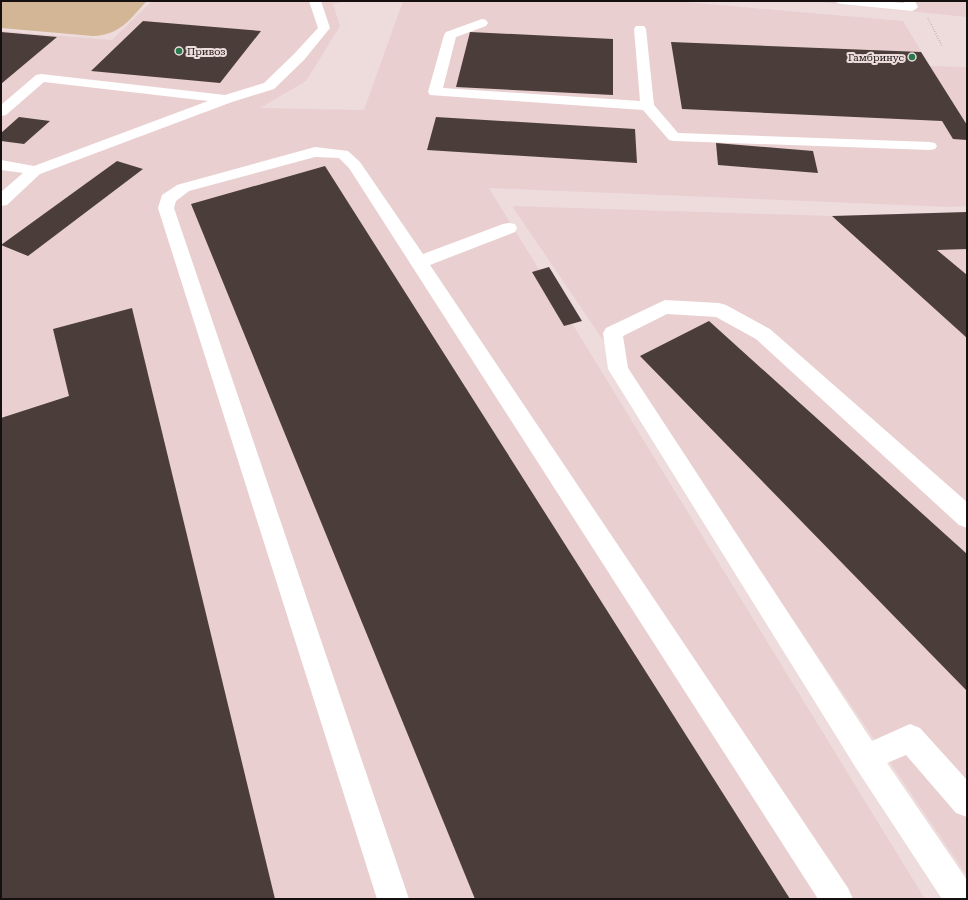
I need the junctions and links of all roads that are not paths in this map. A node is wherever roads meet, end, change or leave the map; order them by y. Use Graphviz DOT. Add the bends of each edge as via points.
graph roads {
  1 [pos="315,1"];
  2 [pos="841,1"];
  3 [pos="909,1"];
  4 [pos="482,23"];
  5 [pos="640,30"];
  6 [pos="227,100"];
  7 [pos="647,106"];
  8 [pos="1,112"];
  9 [pos="930,146"];
  10 [pos="1,165"];
  11 [pos="34,171"];
  12 [pos="1,201"];
  13 [pos="509,228"];
  14 [pos="419,262"];
  15 [pos="967,517"];
  16 [pos="866,758"];
  17 [pos="967,802"];
  18 [pos="393,899"];
  19 [pos="837,899"];
  20 [pos="961,899"];
  1 -- 6 [label="lane" via="324,28 299,57 269,86"];
  2 -- 3 [label="lane" via="912,7"];
  4 -- 7 [label="lane" via="450,35 435,92"];
  5 -- 7 [label="lane"];
  6 -- 8 [label="lane" via="41,78"];
  6 -- 11 [label="lane"];
  7 -- 9 [label="lane" via="674,137"];
  10 -- 11 [label="lane"];
  11 -- 12 [label="lane"];
  13 -- 14 [label="lane"];
  14 -- 18 [label="lane" via="355,165 343,154 315,152 183,188 168,199 166,208"];
  14 -- 19 [label="lane"];
  15 -- 16 [label="lane" via="763,334 719,310 665,307 613,333 618,369"];
  16 -- 17 [label="lane" via="910,738"];
  16 -- 20 [label="lane"];
}
